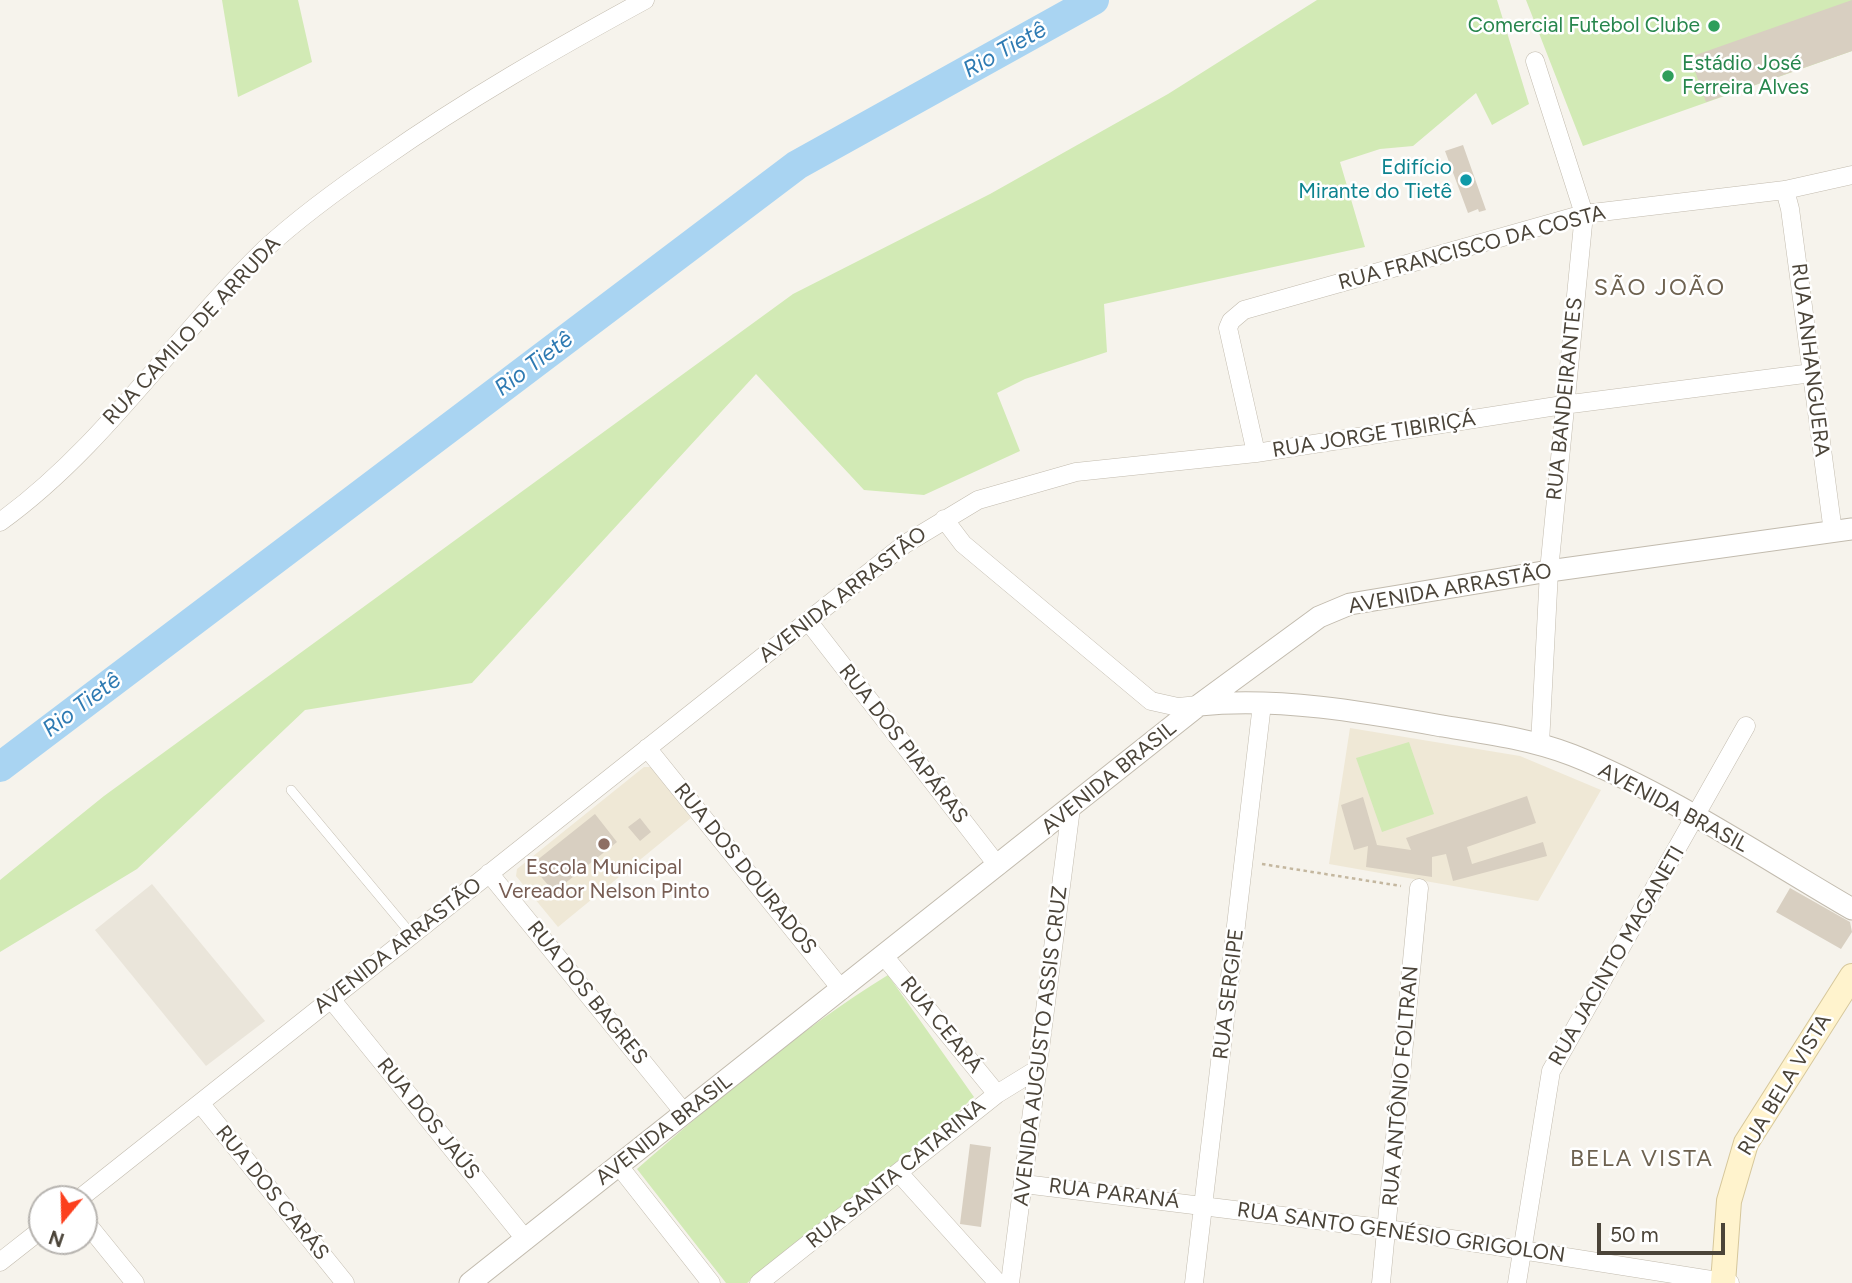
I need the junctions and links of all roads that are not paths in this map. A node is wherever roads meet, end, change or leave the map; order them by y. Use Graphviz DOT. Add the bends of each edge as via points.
graph roads {
  1 [pos="645,0"];
  2 [pos="1535,61"];
  3 [pos="1852,175"];
  4 [pos="1785,190"];
  5 [pos="1584,214"];
  6 [pos="1812,373"];
  7 [pos="1563,405"];
  8 [pos="1256,453"];
  9 [pos="944,519"];
  10 [pos="0,522"];
  11 [pos="1842,531"];
  12 [pos="1549,571"];
  13 [pos="808,621"];
  14 [pos="1262,704"];
  15 [pos="1199,705"];
  16 [pos="1746,726"];
  17 [pos="1540,744"];
  18 [pos="648,748"];
  19 [pos="291,790"];
  20 [pos="1072,808"];
  21 [pos="1696,818"];
  22 [pos="998,866"];
  23 [pos="489,873"];
  24 [pos="1419,888"];
  25 [pos="1852,909"];
  26 [pos="412,935"];
  27 [pos="884,956"];
  28 [pos="1852,976"];
  29 [pos="842,990"];
  30 [pos="331,999"];
  31 [pos="1037,1070"];
  32 [pos="997,1094"];
  33 [pos="200,1103"];
  34 [pos="685,1114"];
  35 [pos="619,1166"];
  36 [pos="899,1173"];
  37 [pos="1024,1184"];
  38 [pos="97,1185"];
  39 [pos="1204,1205"];
  40 [pos="1388,1229"];
  41 [pos="98,1237"];
  42 [pos="28,1239"];
  43 [pos="526,1240"];
  44 [pos="1522,1249"];
  45 [pos="0,1262"];
  46 [pos="1725,1282"];
  47 [pos="135,1283"];
  48 [pos="345,1283"];
  49 [pos="470,1283"];
  50 [pos="711,1283"];
  51 [pos="759,1283"];
  52 [pos="998,1283"];
  53 [pos="1010,1283"];
  54 [pos="1194,1283"];
  55 [pos="1381,1283"];
  56 [pos="1517,1283"];
  1 -- 10 [label="street, RUA CAMILO DE ARRUDA" via="437,121 306,212 220,294 38,495"];
  2 -- 5 [label="street, RUA BANDEIRANTES"];
  3 -- 4 [label="street, RUA FRANCISCO DA COSTA"];
  4 -- 5 [label="street, RUA FRANCISCO DA COSTA"];
  4 -- 6 [label="street, RUA ANHANGUERA"];
  5 -- 7 [label="street, RUA BANDEIRANTES"];
  5 -- 8 [label="street, RUA FRANCISCO DA COSTA" via="1244,310 1228,328"];
  6 -- 7 [label="street, RUA JORGE TIBIRIÇÁ"];
  6 -- 11 [label="street, RUA ANHANGUERA"];
  7 -- 8 [label="street, RUA JORGE TIBIRIÇÁ"];
  7 -- 12 [label="street, RUA BANDEIRANTES"];
  8 -- 9 [label="street, RUA JORGE TIBIRIÇÁ" via="1076,472 978,500"];
  9 -- 13 [label="street, AVENIDA ARRASTÃO"];
  9 -- 15 [label="street, AVENIDA ARRASTÃO" via="963,544 1151,701 1178,707"];
  11 -- 12 [label="street, AVENIDA ARRASTÃO"];
  12 -- 15 [label="street, AVENIDA ARRASTÃO" via="1350,604 1319,617"];
  12 -- 17 [label="street, RUA BANDEIRANTES"];
  13 -- 18 [label="street, AVENIDA ARRASTÃO"];
  13 -- 22 [label="street, RUA DOS PIAPÁRAS"];
  14 -- 15 [label="street, AVENIDA BRASIL"];
  14 -- 17 [label="street, AVENIDA BRASIL" via="1399,718"];
  14 -- 39 [label="street, RUA SERGIPE"];
  15 -- 20 [label="street, AVENIDA BRASIL"];
  16 -- 21 [label="street, RUA JACINTO MAGANETI"];
  17 -- 21 [label="street, AVENIDA BRASIL" via="1602,769"];
  18 -- 23 [label="street, AVENIDA ARRASTÃO"];
  18 -- 29 [label="street, RUA DOS DOURADOS"];
  19 -- 26 [label="lane"];
  20 -- 22 [label="street, AVENIDA BRASIL"];
  20 -- 31 [label="street, AVENIDA AUGUSTO ASSIS CRUZ"];
  21 -- 25 [label="street, AVENIDA BRASIL"];
  21 -- 44 [label="street, RUA JACINTO MAGANETI" via="1551,1071"];
  22 -- 27 [label="street, AVENIDA BRASIL"];
  23 -- 26 [label="street, AVENIDA ARRASTÃO"];
  23 -- 34 [label="street, RUA DOS BAGRES"];
  24 -- 40 [label="street, RUA ANTÔNIO FOLTRAN"];
  26 -- 30 [label="street, AVENIDA ARRASTÃO"];
  27 -- 29 [label="street, AVENIDA BRASIL"];
  27 -- 32 [label="street, RUA CEARÁ"];
  28 -- 46 [label="main road, RUA BELA VISTA" via="1746,1143 1729,1202"];
  29 -- 34 [label="street, AVENIDA BRASIL"];
  30 -- 33 [label="street, AVENIDA ARRASTÃO"];
  30 -- 43 [label="street, RUA DOS JAÚS"];
  31 -- 32 [label="street, RUA SANTA CATARINA"];
  31 -- 37 [label="street, AVENIDA AUGUSTO ASSIS CRUZ"];
  32 -- 36 [label="street, RUA SANTA CATARINA"];
  33 -- 38 [label="street, AVENIDA ARRASTÃO"];
  33 -- 48 [label="street, RUA DOS CARÁS"];
  34 -- 35 [label="street, AVENIDA BRASIL"];
  35 -- 43 [label="street, AVENIDA BRASIL"];
  35 -- 50 [label="street"];
  36 -- 51 [label="street, RUA SANTA CATARINA"];
  36 -- 52 [label="street"];
  37 -- 39 [label="street, RUA PARANÁ"];
  37 -- 53 [label="street, AVENIDA AUGUSTO ASSIS CRUZ"];
  39 -- 40 [label="street, RUA SANTO GENÉSIO GRIGOLON"];
  39 -- 54 [label="street, RUA SERGIPE"];
  40 -- 44 [label="street, RUA SANTO GENÉSIO GRIGOLON"];
  40 -- 55 [label="street, RUA ANTÔNIO FOLTRAN"];
  41 -- 47 [label="street"];
  42 -- 45 [label="street"];
  43 -- 49 [label="street, AVENIDA BRASIL"];
  44 -- 46 [label="street, RUA SANTO GENÉSIO GRIGOLON"];
  44 -- 56 [label="street, RUA JACINTO MAGANETI"];
}
